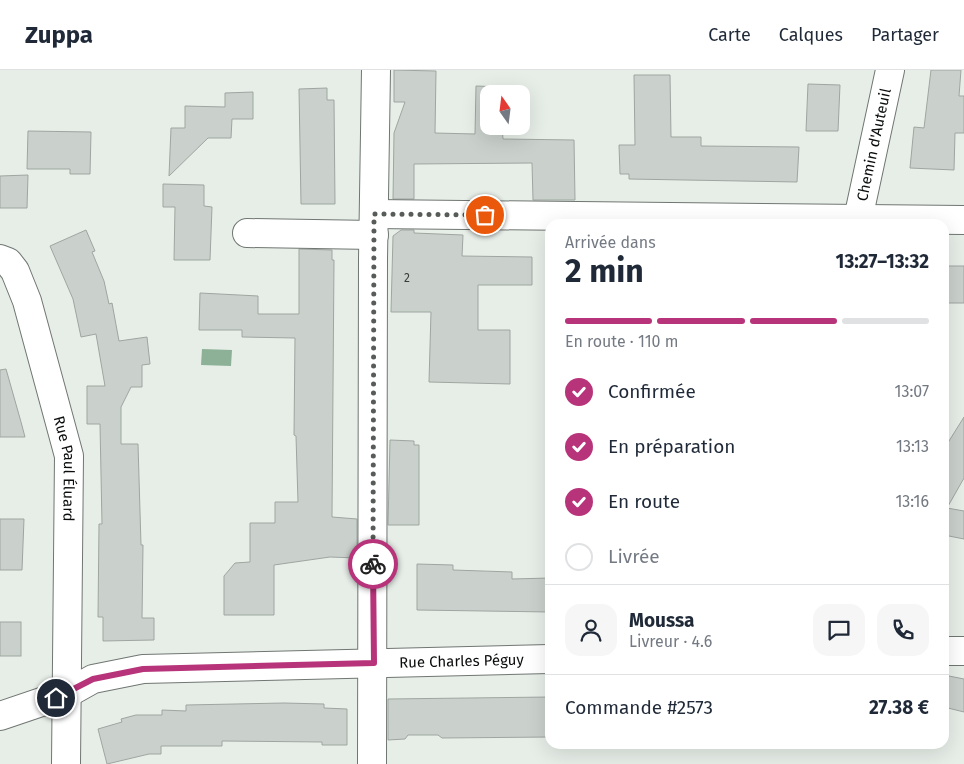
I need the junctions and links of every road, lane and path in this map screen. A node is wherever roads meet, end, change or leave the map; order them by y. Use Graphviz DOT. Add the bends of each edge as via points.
graph roads {
  1 [pos="376,70"];
  2 [pos="890,70"];
  3 [pos="858,219"];
  4 [pos="949,220"];
  5 [pos="964,220"];
  6 [pos="545,223"];
  7 [pos="374,224"];
  8 [pos="247,233"];
  9 [pos="0,259"];
  10 [pos="949,651"];
  11 [pos="964,651"];
  12 [pos="545,659"];
  13 [pos="374,663"];
  14 [pos="68,693"];
  15 [pos="0,716"];
  16 [pos="66,764"];
  17 [pos="372,764"];
  1 -- 7 [label="street"];
  2 -- 3 [label="street, Chemin d'Auteuil"];
  4 -- 5 [label="street"];
  6 -- 7 [label="street"];
  7 -- 8 [label="street"];
  7 -- 13 [label="street"];
  9 -- 14 [label="street, Rue Paul Éluard" via="8,262 15,271 27,301 69,456"];
  10 -- 11 [label="street"];
  12 -- 13 [label="street, Rue Charles Péguy"];
  13 -- 14 [label="street, Rue Charles Péguy" via="143,669 93,679"];
  13 -- 17 [label="street"];
  14 -- 15 [label="street, Rue Charles Péguy"];
  14 -- 16 [label="street, Rue Paul Éluard"];
}
